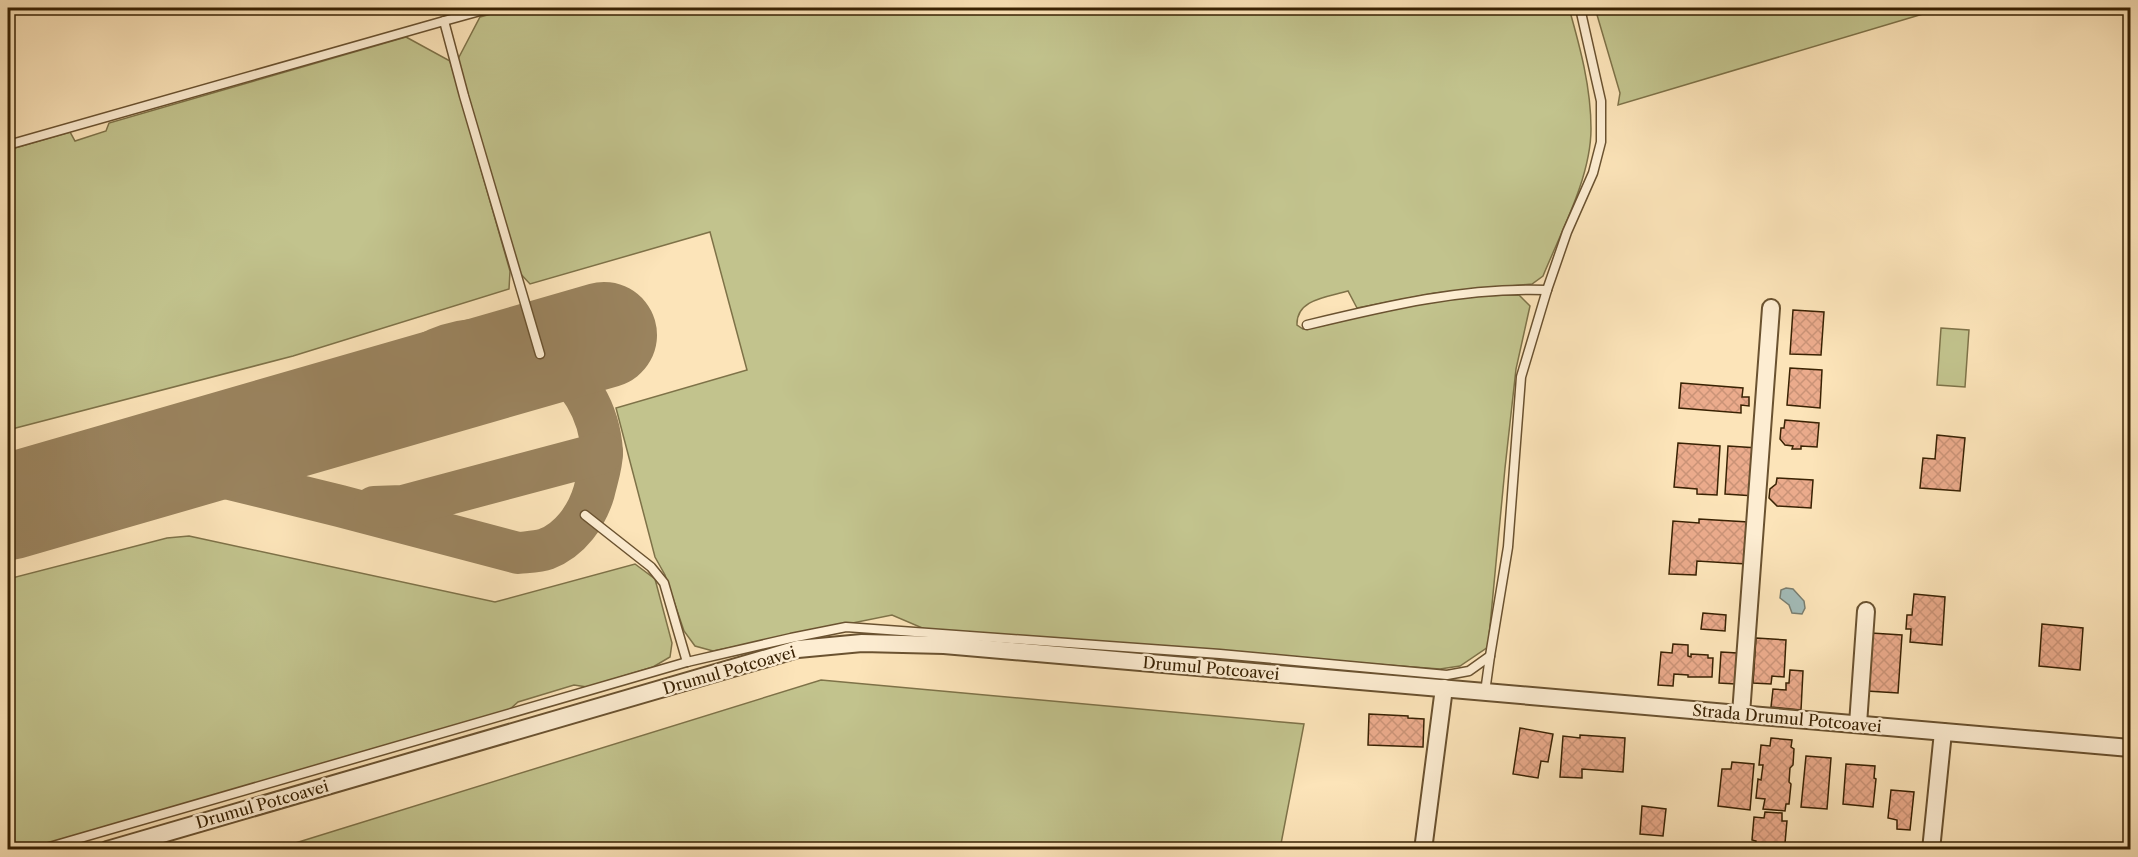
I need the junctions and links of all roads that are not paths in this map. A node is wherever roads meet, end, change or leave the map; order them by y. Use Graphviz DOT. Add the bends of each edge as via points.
graph roads {
  1 [pos="491,8"];
  2 [pos="1580,8"];
  3 [pos="444,21"];
  4 [pos="8,144"];
  5 [pos="1547,290"];
  6 [pos="1772,308"];
  7 [pos="1307,325"];
  8 [pos="540,354"];
  9 [pos="585,515"];
  10 [pos="1866,611"];
  11 [pos="1490,656"];
  12 [pos="687,662"];
  13 [pos="1444,688"];
  14 [pos="1485,692"];
  15 [pos="1741,714"];
  16 [pos="1858,724"];
  17 [pos="1943,732"];
  18 [pos="2130,748"];
  19 [pos="39,849"];
  20 [pos="107,849"];
  21 [pos="1423,849"];
  22 [pos="1931,849"];
  1 -- 3 [label="lane"];
  2 -- 5 [label="lane" via="1601,100 1601,142 1593,173"];
  3 -- 4 [label="lane"];
  3 -- 8 [label="lane"];
  5 -- 7 [label="lane" via="1512,289 1430,297"];
  5 -- 11 [label="lane" via="1521,377 1508,547"];
  6 -- 15 [label="street"];
  9 -- 12 [label="lane" via="651,567 664,583"];
  10 -- 16 [label="street"];
  11 -- 12 [label="lane" via="1469,671 1447,675 846,627"];
  11 -- 14 [label="lane"];
  12 -- 19 [label="lane"];
  13 -- 14 [label="street, Strada Drumul Potcoavei"];
  13 -- 20 [label="street, Drumul Potcoavei" via="944,645 862,643 798,649"];
  13 -- 21 [label="street"];
  14 -- 15 [label="street, Strada Drumul Potcoavei"];
  15 -- 16 [label="street, Strada Drumul Potcoavei"];
  16 -- 17 [label="street, Strada Drumul Potcoavei"];
  17 -- 18 [label="street, Strada Drumul Potcoavei"];
  17 -- 22 [label="street"];
}
